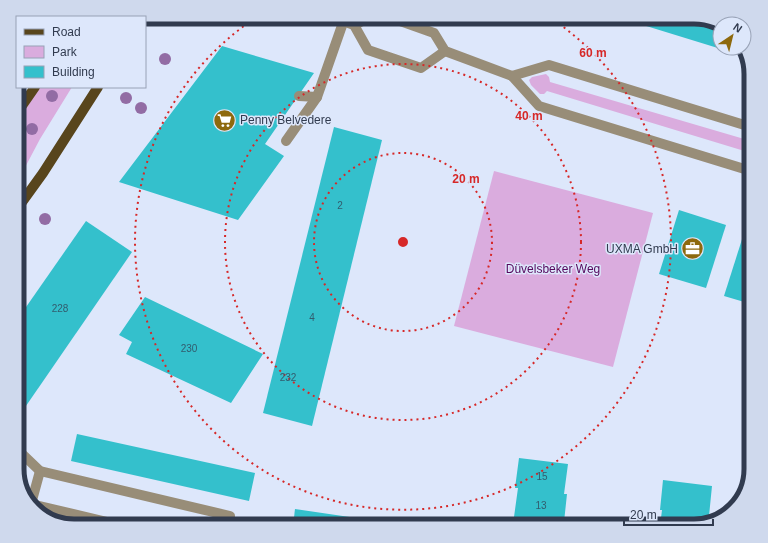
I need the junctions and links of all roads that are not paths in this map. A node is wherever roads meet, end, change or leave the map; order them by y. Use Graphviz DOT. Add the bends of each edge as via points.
graph roads {
  1 [pos="342,24"];
  2 [pos="409,24"];
  3 [pos="354,25"];
  4 [pos="445,51"];
  5 [pos="512,76"];
  6 [pos="34,88"];
  7 [pos="97,88"];
  8 [pos="299,96"];
  9 [pos="317,97"];
  10 [pos="24,103"];
  11 [pos="744,125"];
  12 [pos="286,141"];
  13 [pos="744,169"];
  14 [pos="24,199"];
  15 [pos="24,456"];
  16 [pos="40,472"];
  17 [pos="33,497"];
  18 [pos="40,506"];
  19 [pos="94,519"];
  20 [pos="229,519"];
  1 -- 9 [label="street"];
  2 -- 4 [label="street" via="434,33"];
  3 -- 4 [label="street" via="368,50 421,68"];
  4 -- 5 [label="street"];
  5 -- 11 [label="street" via="549,65"];
  5 -- 13 [label="street" via="539,106"];
  6 -- 10 [label="main road"];
  7 -- 14 [label="main road"];
  8 -- 9 [label="street"];
  9 -- 12 [label="street"];
  15 -- 16 [label="street"];
  16 -- 17 [label="street"];
  16 -- 20 [label="street" via="230,516"];
  18 -- 19 [label="street"];
}
